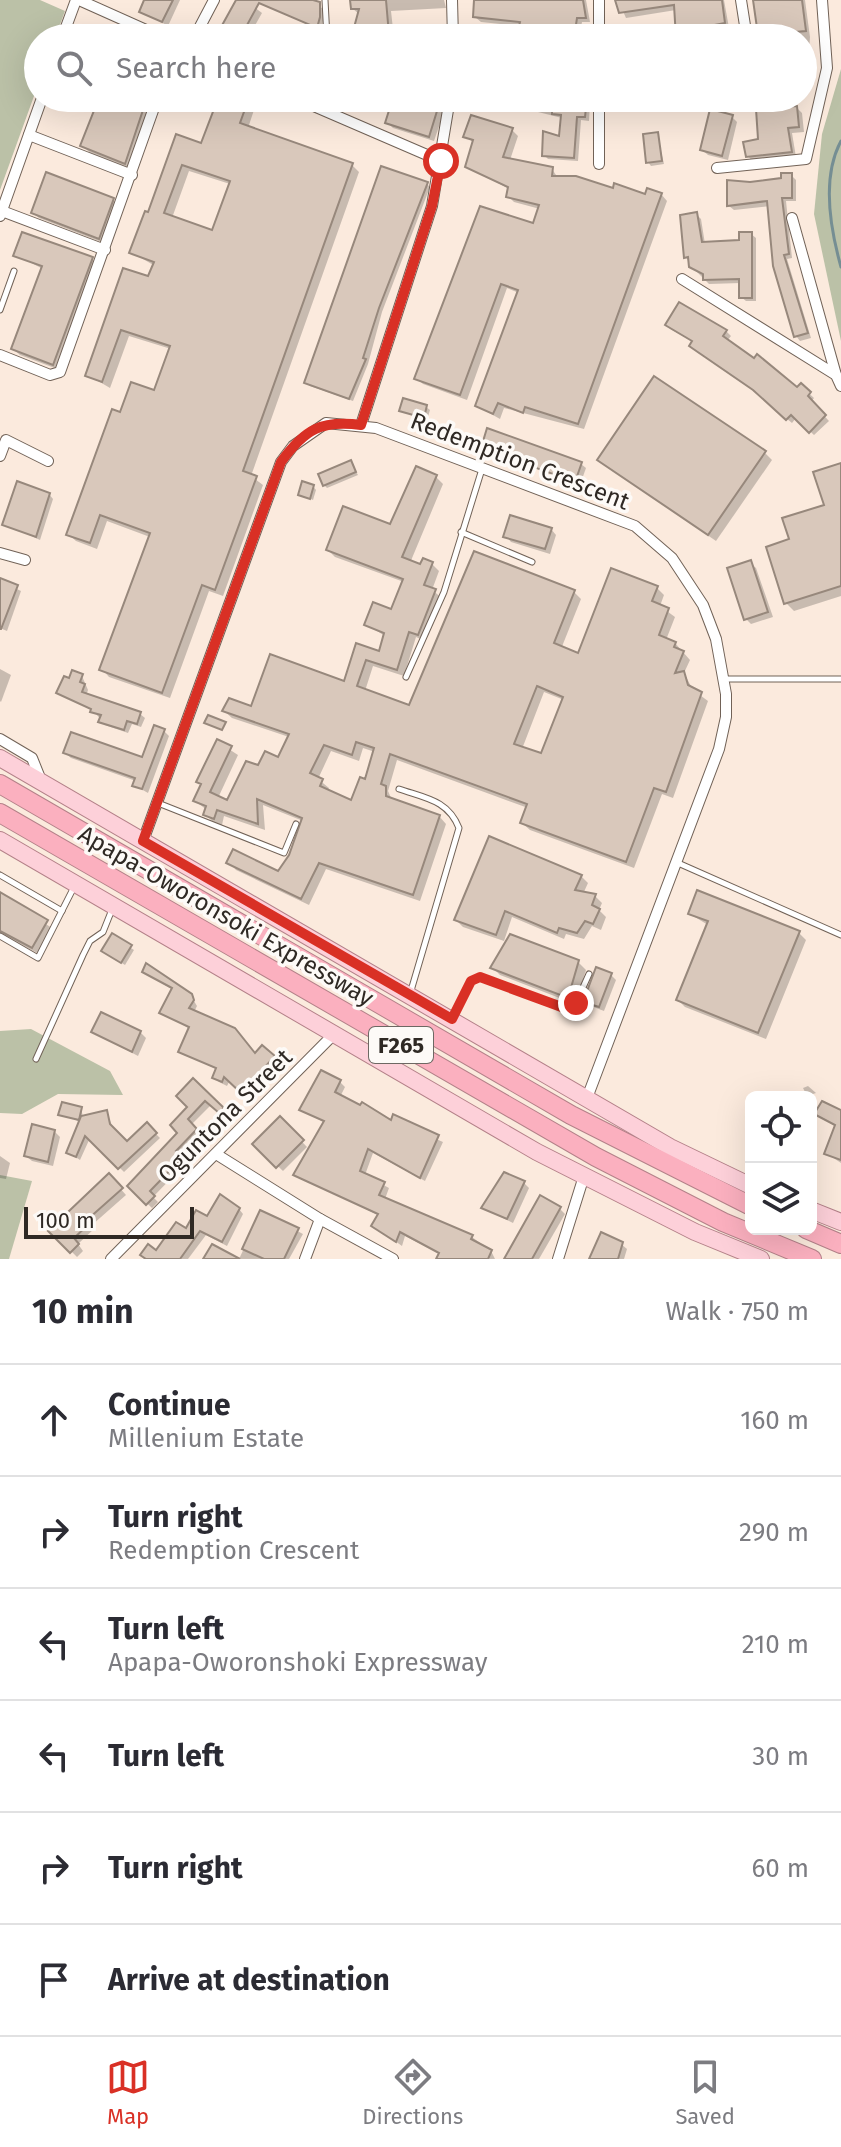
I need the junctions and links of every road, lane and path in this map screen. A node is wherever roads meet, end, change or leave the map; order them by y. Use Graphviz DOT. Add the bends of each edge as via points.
graph roads {
  1 [pos="77,0"];
  2 [pos="214,0"];
  3 [pos="325,0"];
  4 [pos="452,0"];
  5 [pos="599,0"];
  6 [pos="741,0"];
  7 [pos="822,0"];
  8 [pos="68,24"];
  9 [pos="132,24"];
  10 [pos="201,24"];
  11 [pos="326,24"];
  12 [pos="453,24"];
  13 [pos="599,24"];
  14 [pos="745,24"];
  15 [pos="817,111"];
  16 [pos="37,112"];
  17 [pos="153,112"];
  18 [pos="330,112"];
  19 [pos="448,112"];
  20 [pos="599,112"];
  21 [pos="817,112"];
  22 [pos="29,135"];
  23 [pos="441,161"];
  24 [pos="599,164"];
  25 [pos="717,168"];
  26 [pos="132,175"];
  27 [pos="1,213"];
  28 [pos="792,218"];
  29 [pos="105,250"];
  30 [pos="14,271"];
  31 [pos="682,279"];
  32 [pos="0,310"];
  33 [pos="0,355"];
  34 [pos="839,381"];
  35 [pos="361,425"];
  36 [pos="0,456"];
  37 [pos="48,461"];
  38 [pos="482,468"];
  39 [pos="461,532"];
  40 [pos="0,553"];
  41 [pos="25,560"];
  42 [pos="532,562"];
  43 [pos="406,677"];
  44 [pos="724,679"];
  45 [pos="841,679"];
  46 [pos="0,739"];
  47 [pos="0,758"];
  48 [pos="42,783"];
  49 [pos="0,784"];
  50 [pos="399,789"];
  51 [pos="157,803"];
  52 [pos="0,813"];
  53 [pos="296,824"];
  54 [pos="0,840"];
  55 [pos="143,841"];
  56 [pos="677,863"];
  57 [pos="0,875"];
  58 [pos="76,884"];
  59 [pos="113,906"];
  60 [pos="62,911"];
  61 [pos="841,935"];
  62 [pos="0,936"];
  63 [pos="589,974"];
  64 [pos="409,995"];
  65 [pos="452,1019"];
  66 [pos="334,1034"];
  67 [pos="36,1059"];
  68 [pos="587,1098"];
  69 [pos="216,1154"];
  70 [pos="584,1176"];
  71 [pos="745,1183"];
  72 [pos="745,1203"];
  73 [pos="817,1212"];
  74 [pos="320,1219"];
  75 [pos="841,1222"];
  76 [pos="817,1234"];
  77 [pos="841,1244"];
  78 [pos="111,1259"];
  79 [pos="305,1259"];
  80 [pos="393,1259"];
  81 [pos="558,1259"];
  82 [pos="761,1259"];
  83 [pos="812,1259"];
  1 -- 8 [label="street"];
  1 -- 9 [label="street"];
  2 -- 10 [label="street"];
  3 -- 11 [label="lane"];
  4 -- 12 [label="street"];
  5 -- 13 [label="street"];
  6 -- 14 [label="street"];
  7 -- 15 [label="street" via="827,68"];
  16 -- 22 [label="street"];
  17 -- 26 [label="street"];
  18 -- 23 [label="street"];
  19 -- 23 [label="street"];
  20 -- 24 [label="street"];
  21 -- 25 [label="street" via="806,159"];
  22 -- 26 [label="street"];
  22 -- 27 [label="street"];
  23 -- 35 [label="street" via="432,206"];
  26 -- 29 [label="street"];
  27 -- 29 [label="street"];
  28 -- 34 [label="street"];
  29 -- 33 [label="street" via="60,372 50,375"];
  30 -- 32 [label="lane"];
  31 -- 34 [label="street"];
  35 -- 38 [label="street, Redemption Crescent"];
  35 -- 51 [label="street, Redemption Crescent" via="326,423 293,446 281,462"];
  36 -- 37 [label="street" via="6,440"];
  38 -- 39 [label="lane"];
  38 -- 44 [label="street, Redemption Crescent" via="635,526 657,544 703,605"];
  39 -- 42 [label="lane"];
  39 -- 43 [label="lane" via="444,592"];
  40 -- 41 [label="street"];
  44 -- 45 [label="lane"];
  44 -- 56 [label="street, Redemption Crescent" via="726,717 719,749"];
  46 -- 48 [label="street" via="32,758"];
  47 -- 48 [label="main road"];
  48 -- 55 [label="main road"];
  49 -- 72 [label="highway, Apapa-Oworonsoki Expressway / F265" via="571,1115"];
  50 -- 64 [label="lane" via="443,804 459,828"];
  51 -- 53 [label="lane" via="284,853"];
  51 -- 55 [label="street, Redemption Crescent"];
  52 -- 83 [label="highway, Apapa-Oworonsoki Expressway / F265" via="596,1157 723,1222"];
  54 -- 58 [label="main road, Apapa-Oworonsoki Expressway"];
  55 -- 64 [label="main road"];
  56 -- 61 [label="lane"];
  56 -- 68 [label="street, Redemption Crescent"];
  57 -- 60 [label="lane"];
  58 -- 59 [label="main road, Apapa-Oworonsoki Expressway"];
  58 -- 60 [label="lane"];
  59 -- 66 [label="main road, Apapa-Oworonsoki Expressway"];
  59 -- 67 [label="lane" via="103,932 90,941"];
  60 -- 62 [label="lane" via="38,958"];
  63 -- 65 [label="lane" via="576,1003 567,1009 480,977 471,981"];
  64 -- 65 [label="main road"];
  65 -- 68 [label="main road"];
  66 -- 69 [label="street, Oguntona Street"];
  66 -- 70 [label="main road, Apapa-Oworonsoki Expressway"];
  68 -- 71 [label="main road"];
  69 -- 74 [label="street"];
  69 -- 78 [label="street, Oguntona Street"];
  70 -- 81 [label="street"];
  70 -- 82 [label="main road, Apapa-Oworonsoki Expressway"];
  73 -- 75 [label="main road"];
  74 -- 79 [label="street"];
  74 -- 80 [label="street"];
  76 -- 77 [label="highway"];
}
